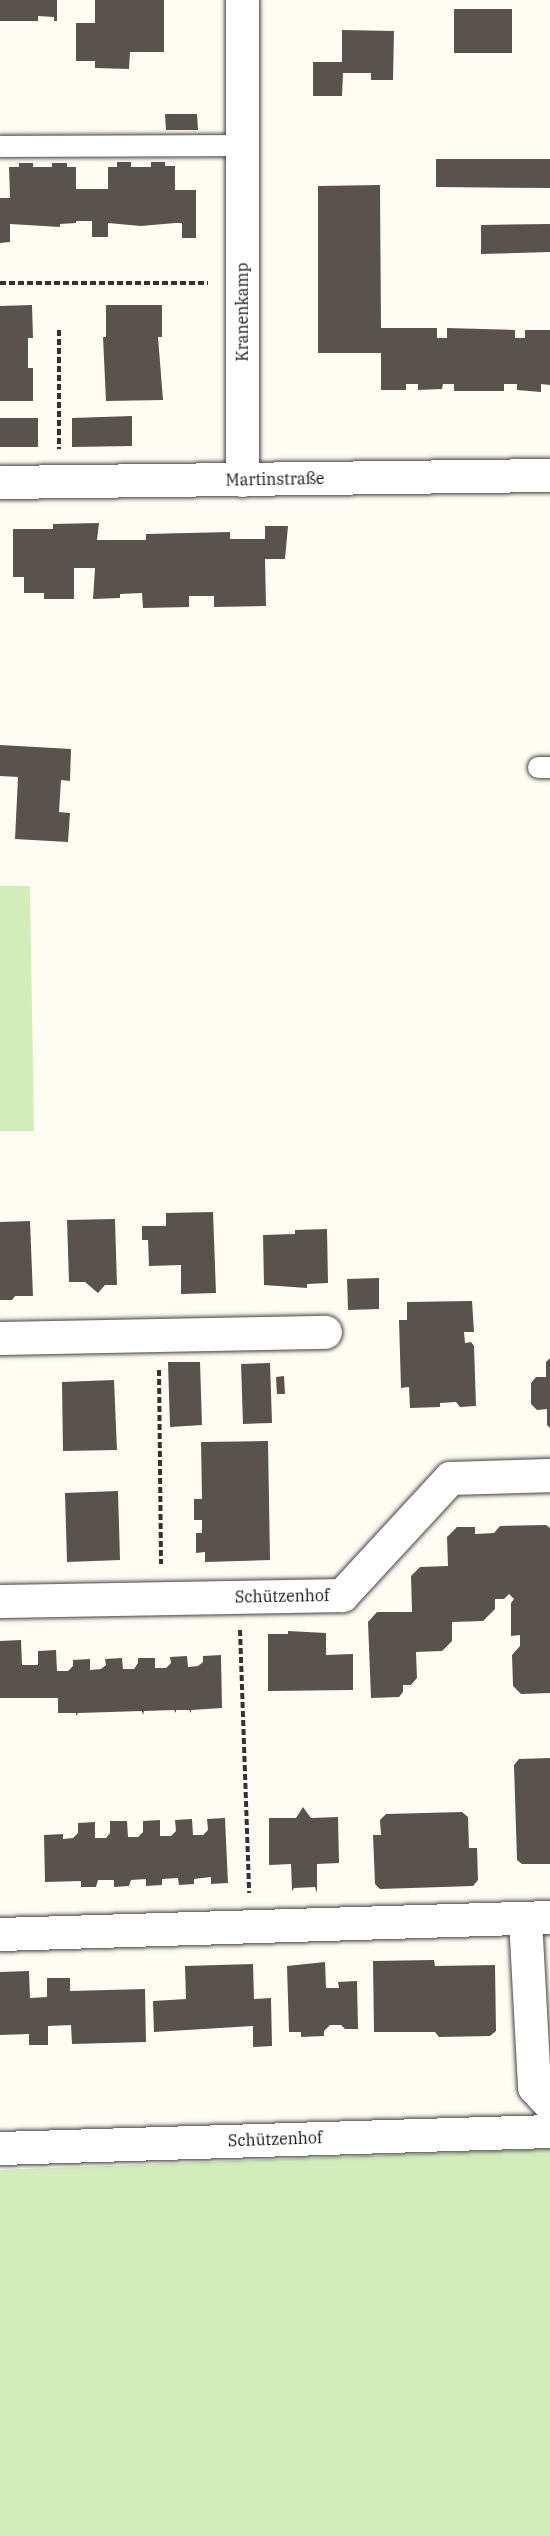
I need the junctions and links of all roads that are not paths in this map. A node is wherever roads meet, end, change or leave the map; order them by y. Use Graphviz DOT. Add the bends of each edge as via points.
graph roads {
  1 [pos="242,0"];
  2 [pos="242,145"];
  3 [pos="0,146"];
  4 [pos="550,474"];
  5 [pos="242,480"];
  6 [pos="0,482"];
  7 [pos="326,1332"];
  8 [pos="0,1338"];
  9 [pos="550,1475"];
  10 [pos="0,1601"];
  11 [pos="538,1918"];
  12 [pos="0,1934"];
  13 [pos="550,2104"];
  14 [pos="550,2131"];
  15 [pos="0,2148"];
  1 -- 2 [label="street, Kranenkamp"];
  2 -- 3 [label="lane"];
  2 -- 5 [label="street, Kranenkamp"];
  4 -- 5 [label="street, Martinstraße"];
  5 -- 6 [label="street, Martinstraße"];
  7 -- 8 [label="street"];
  9 -- 10 [label="street, Schützenhof" via="450,1478 342,1594"];
  11 -- 12 [label="street"];
  11 -- 13 [label="street" via="534,2086"];
  14 -- 15 [label="street, Schützenhof"];
}
